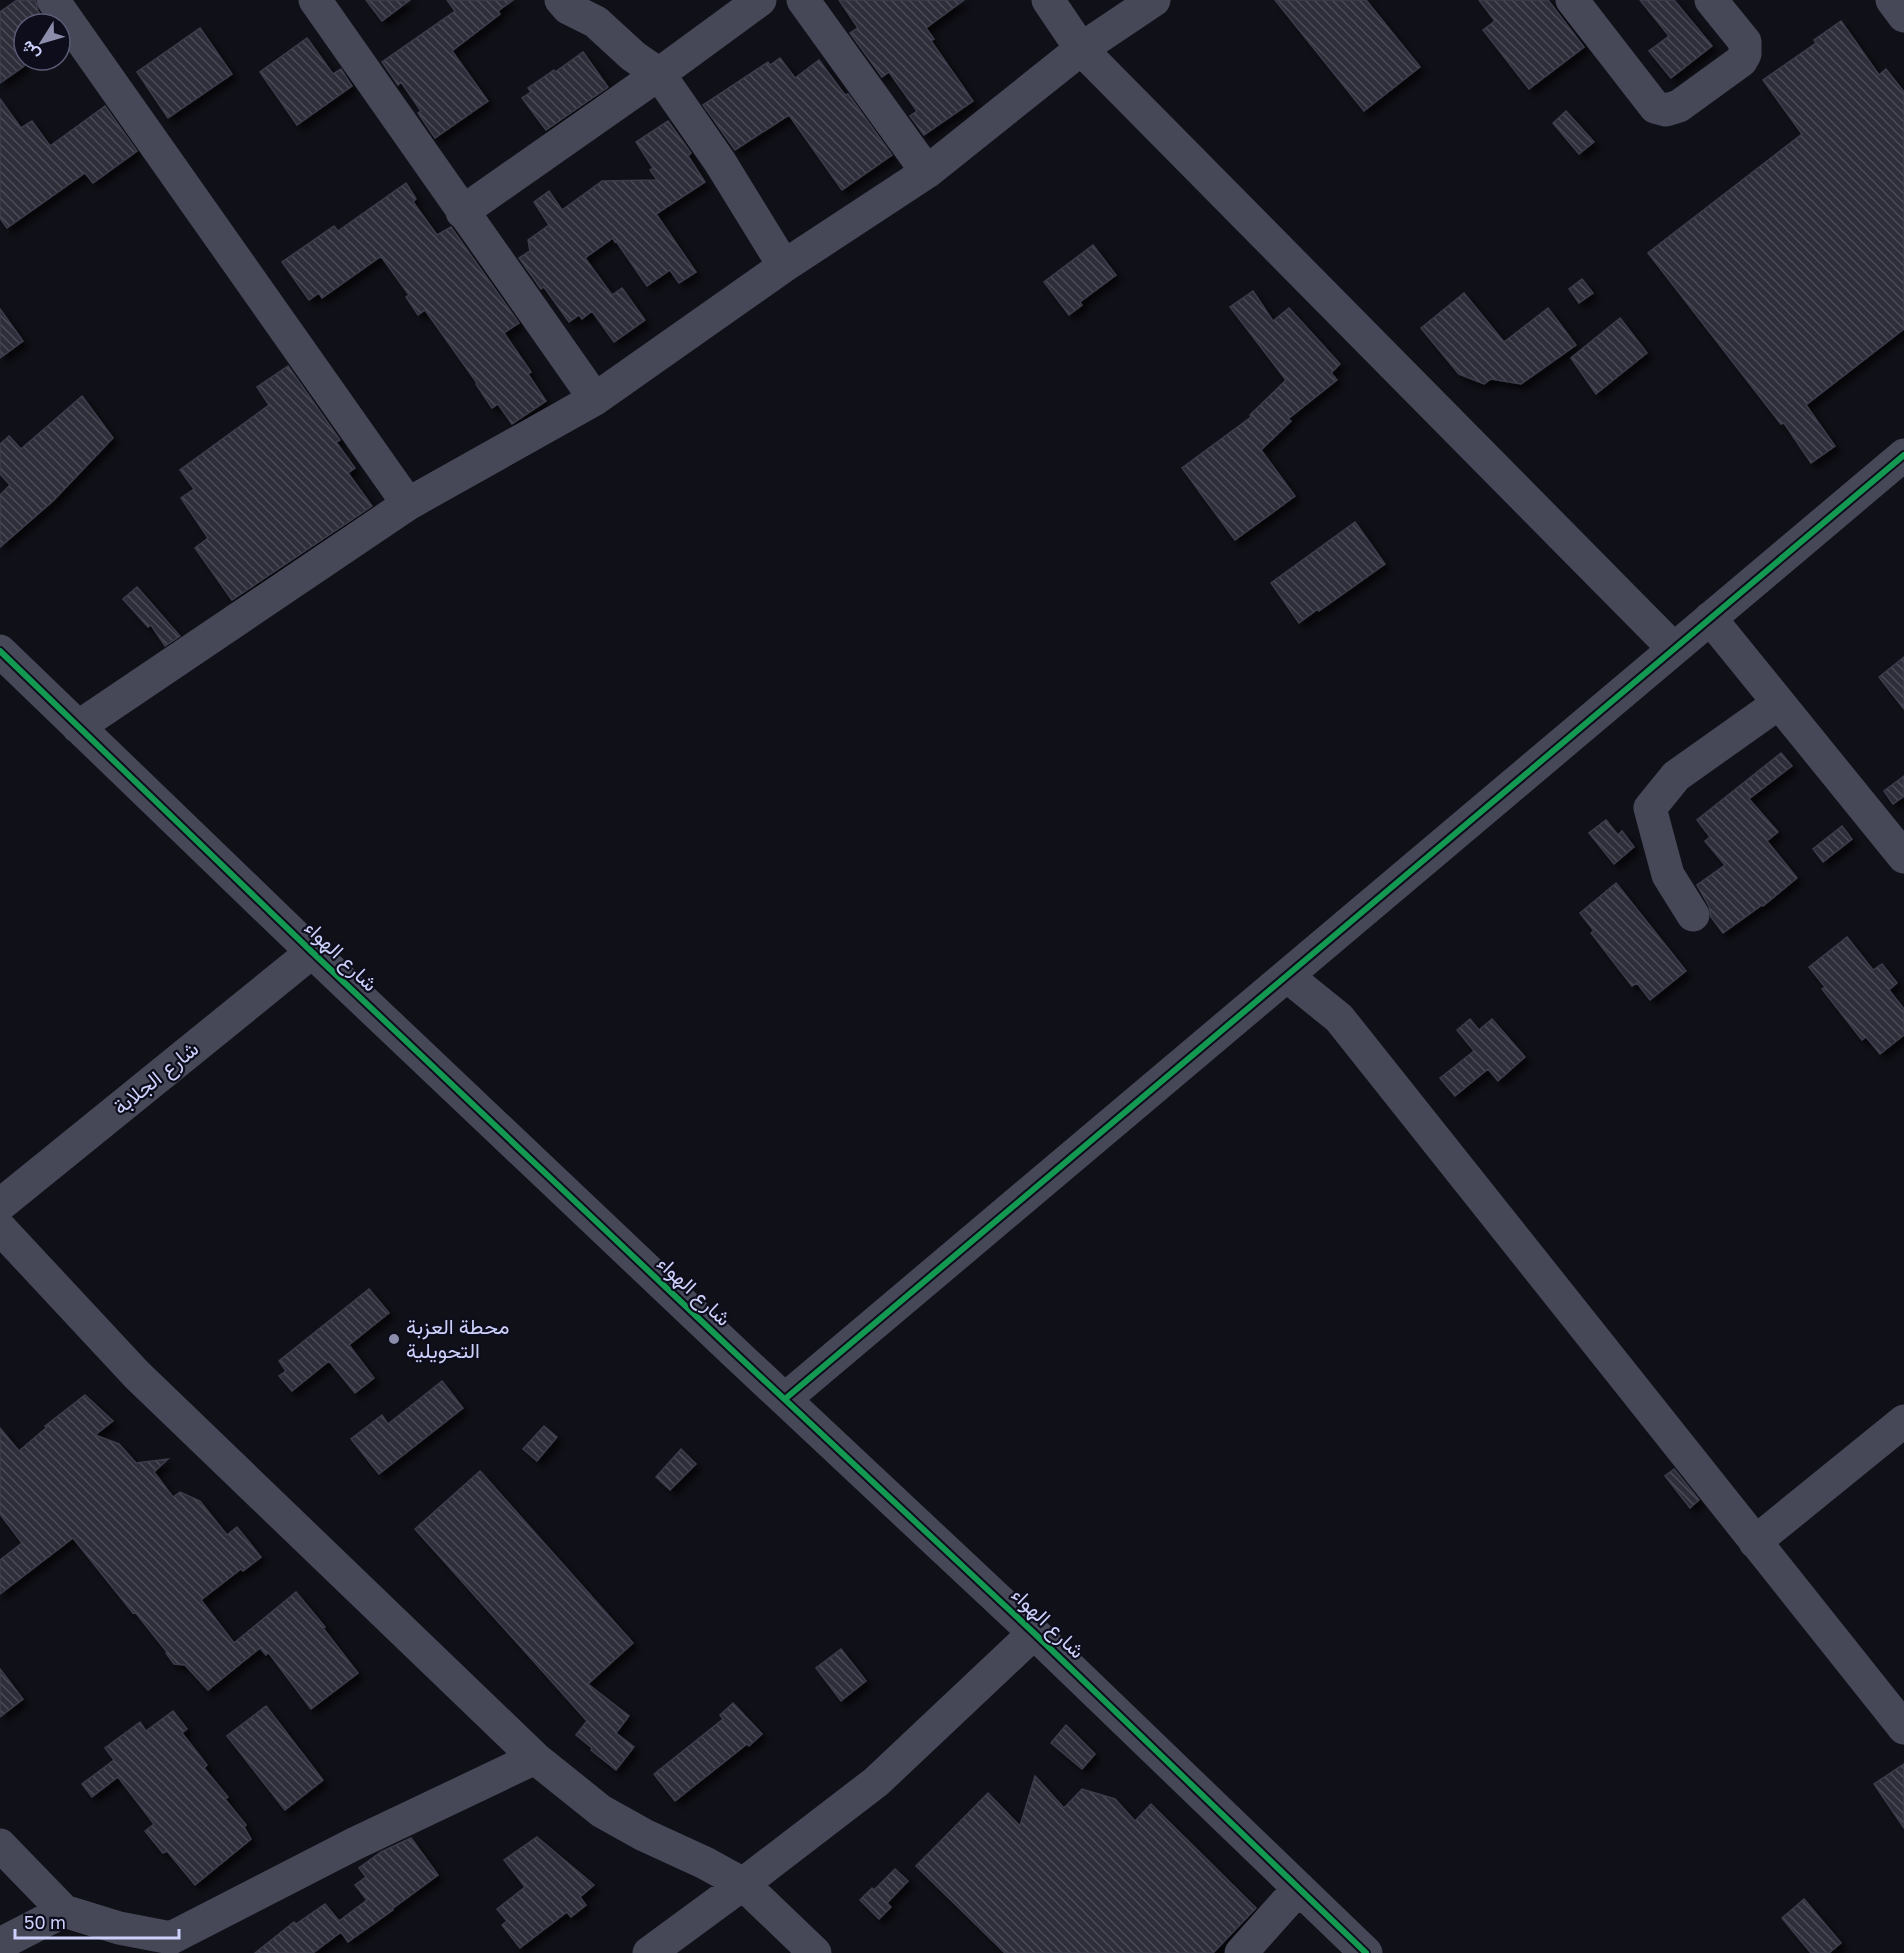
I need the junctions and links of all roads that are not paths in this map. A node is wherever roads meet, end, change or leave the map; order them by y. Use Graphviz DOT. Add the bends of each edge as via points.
graph roads {
  1 [pos="53,0"];
  2 [pos="315,0"];
  3 [pos="561,0"];
  4 [pos="760,0"];
  5 [pos="803,0"];
  6 [pos="1048,0"];
  7 [pos="1154,0"];
  8 [pos="1711,0"];
  9 [pos="1892,0"];
  10 [pos="1586,5"];
  11 [pos="1904,16"];
  12 [pos="1081,49"];
  13 [pos="659,74"];
  14 [pos="927,172"];
  15 [pos="462,212"];
  16 [pos="784,266"];
  17 [pos="595,399"];
  18 [pos="1904,455"];
  19 [pos="408,504"];
  20 [pos="1710,618"];
  21 [pos="1674,649"];
  22 [pos="0,651"];
  23 [pos="1779,703"];
  24 [pos="78,727"];
  25 [pos="1904,857"];
  26 [pos="1693,915"];
  27 [pos="312,952"];
  28 [pos="1287,976"];
  29 [pos="0,1205"];
  30 [pos="0,1228"];
  31 [pos="785,1399"];
  32 [pos="1904,1421"];
  33 [pos="1755,1542"];
  34 [pos="1034,1633"];
  35 [pos="1904,1728"];
  36 [pos="535,1758"];
  37 [pos="0,1845"];
  38 [pos="742,1884"];
  39 [pos="1299,1888"];
  40 [pos="64,1911"];
  41 [pos="0,1944"];
  42 [pos="172,1946"];
  43 [pos="649,1953"];
  44 [pos="815,1953"];
  45 [pos="1241,1953"];
  46 [pos="1366,1953"];
  1 -- 19 [label="street"];
  2 -- 15 [label="street"];
  3 -- 13 [label="street" via="568,8 596,22"];
  4 -- 13 [label="street"];
  5 -- 14 [label="street"];
  6 -- 12 [label="street"];
  7 -- 12 [label="street"];
  8 -- 10 [label="street" via="1745,42 1745,54 1741,61 1679,106 1666,110 1655,107"];
  9 -- 11 [label="street"];
  12 -- 14 [label="street"];
  12 -- 21 [label="street"];
  13 -- 15 [label="street"];
  13 -- 16 [label="street" via="720,162"];
  14 -- 16 [label="street"];
  15 -- 17 [label="street"];
  16 -- 17 [label="street"];
  17 -- 19 [label="street"];
  18 -- 20 [label="street"];
  19 -- 24 [label="street"];
  20 -- 21 [label="street"];
  20 -- 23 [label="street"];
  21 -- 28 [label="street"];
  22 -- 24 [label="street, شارع الهواء"];
  23 -- 25 [label="street"];
  23 -- 26 [label="street" via="1676,776 1650,808 1668,875"];
  24 -- 27 [label="street, شارع الهواء"];
  27 -- 29 [label="street, شارع الجلابة"];
  27 -- 31 [label="street, شارع الهواء"];
  28 -- 31 [label="street"];
  28 -- 33 [label="street" via="1339,1018"];
  30 -- 36 [label="street" via="137,1375"];
  31 -- 34 [label="street, شارع الهواء"];
  32 -- 33 [label="street"];
  33 -- 35 [label="street"];
  34 -- 38 [label="street" via="876,1782"];
  34 -- 39 [label="street, شارع الهواء"];
  36 -- 38 [label="street" via="601,1811"];
  36 -- 42 [label="street" via="354,1844"];
  37 -- 40 [label="street"];
  38 -- 43 [label="street"];
  38 -- 44 [label="street"];
  39 -- 45 [label="street"];
  39 -- 46 [label="street, شارع الهواء"];
  40 -- 41 [label="street"];
  40 -- 42 [label="street"];
}
